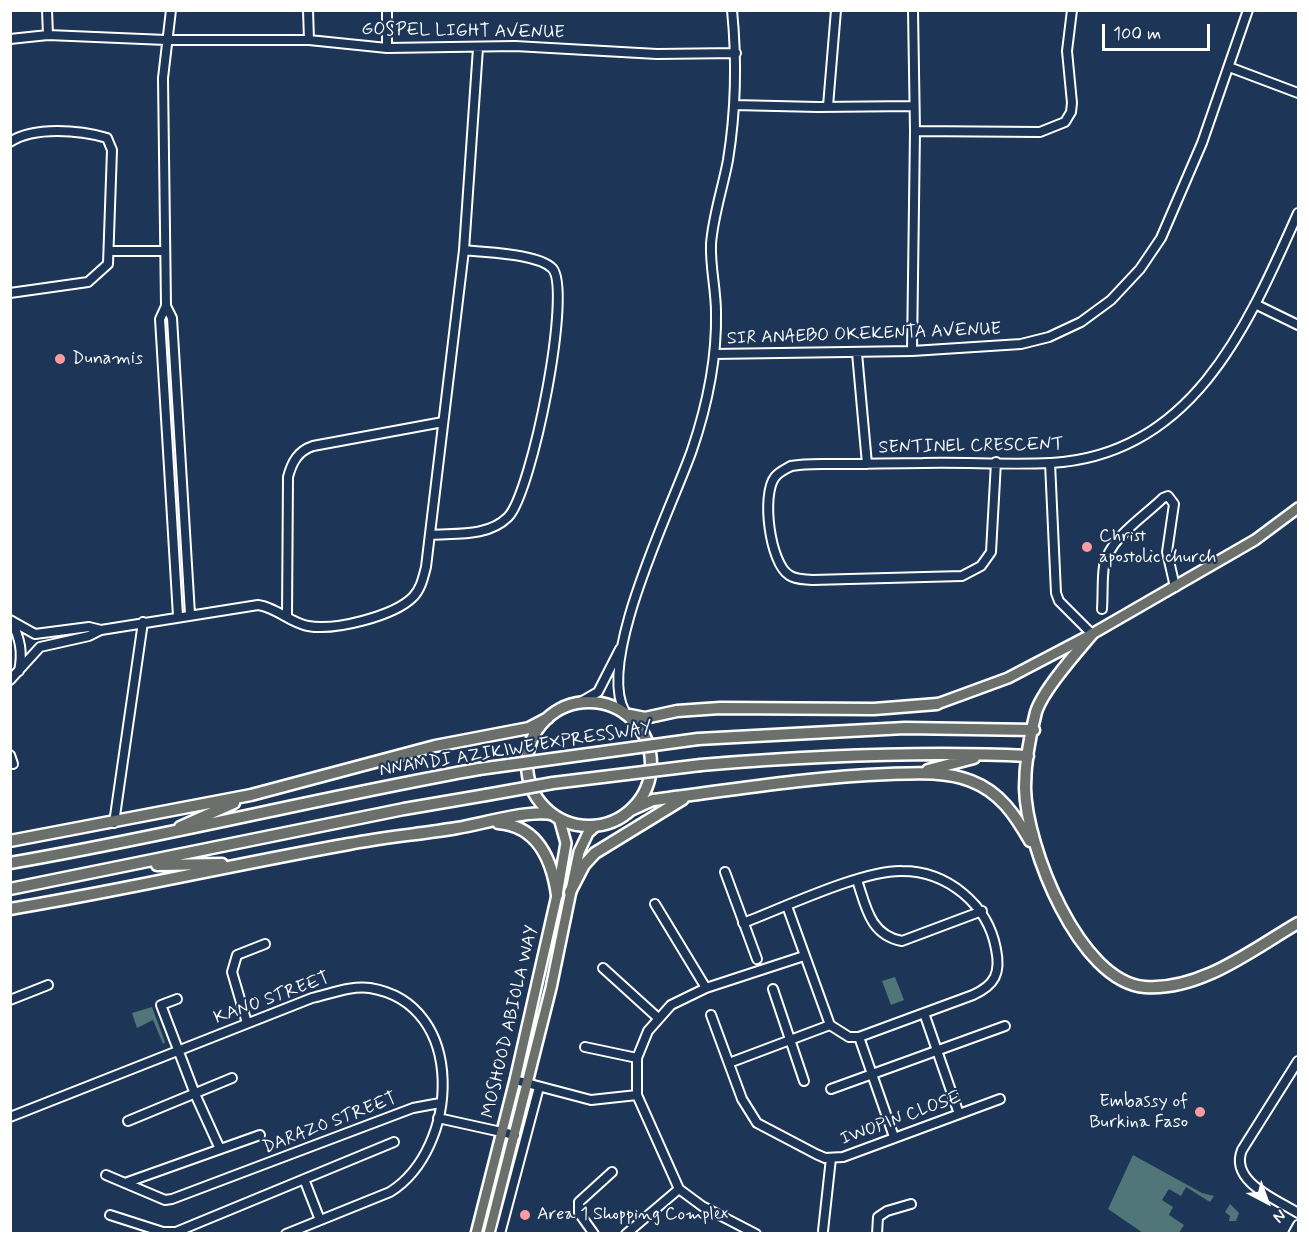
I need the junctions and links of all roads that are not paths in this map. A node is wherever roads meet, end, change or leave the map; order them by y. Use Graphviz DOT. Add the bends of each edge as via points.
graph roads {
  1 [pos="47,10"];
  2 [pos="171,10"];
  3 [pos="308,10"];
  4 [pos="387,10"];
  5 [pos="732,10"];
  6 [pos="836,10"];
  7 [pos="913,10"];
  8 [pos="1072,10"];
  9 [pos="1248,10"];
  10 [pos="48,35"];
  11 [pos="10,39"];
  12 [pos="166,40"];
  13 [pos="309,40"];
  14 [pos="387,48"];
  15 [pos="478,48"];
  16 [pos="736,53"];
  17 [pos="1229,67"];
  18 [pos="1299,93"];
  19 [pos="734,105"];
  20 [pos="828,106"];
  21 [pos="914,106"];
  22 [pos="915,131"];
  23 [pos="10,142"];
  24 [pos="1299,213"];
  25 [pos="464,250"];
  26 [pos="110,251"];
  27 [pos="164,251"];
  28 [pos="10,293"];
  29 [pos="1254,304"];
  30 [pos="166,306"];
  31 [pos="1299,325"];
  32 [pos="912,351"];
  33 [pos="857,353"];
  34 [pos="714,354"];
  35 [pos="164,381"];
  36 [pos="175,381"];
  37 [pos="443,422"];
  38 [pos="996,462"];
  39 [pos="1050,463"];
  40 [pos="867,464"];
  41 [pos="1299,508"];
  42 [pos="430,535"];
  43 [pos="1175,587"];
  44 [pos="1102,609"];
  45 [pos="190,614"];
  46 [pos="178,616"];
  47 [pos="287,616"];
  48 [pos="11,620"];
  49 [pos="143,622"];
  50 [pos="101,630"];
  51 [pos="1092,634"];
  52 [pos="622,645"];
  53 [pos="18,672"];
  54 [pos="10,680"];
  55 [pos="579,703"];
  56 [pos="937,704"];
  57 [pos="626,713"];
  58 [pos="548,718"];
  59 [pos="1034,730"];
  60 [pos="995,754"];
  61 [pos="10,755"];
  62 [pos="1029,756"];
  63 [pos="13,764"];
  64 [pos="908,774"];
  65 [pos="251,795"];
  66 [pos="695,795"];
  67 [pos="631,810"];
  68 [pos="557,817"];
  69 [pos="492,822"];
  70 [pos="114,823"];
  71 [pos="597,825"];
  72 [pos="160,836"];
  73 [pos="10,842"];
  74 [pos="1035,850"];
  75 [pos="10,863"];
  76 [pos="248,864"];
  77 [pos="133,866"];
  78 [pos="725,872"];
  79 [pos="857,880"];
  80 [pos="10,891"];
  81 [pos="570,892"];
  82 [pos="557,895"];
  83 [pos="655,904"];
  84 [pos="787,906"];
  85 [pos="10,909"];
  86 [pos="982,911"];
  87 [pos="742,923"];
  88 [pos="1299,923"];
  89 [pos="265,944"];
  90 [pos="804,956"];
  91 [pos="757,959"];
  92 [pos="603,968"];
  93 [pos="48,985"];
  94 [pos="706,988"];
  95 [pos="773,989"];
  96 [pos="177,999"];
  97 [pos="10,1000"];
  98 [pos="924,1013"];
  99 [pos="711,1014"];
  100 [pos="657,1017"];
  101 [pos="247,1023"];
  102 [pos="830,1025"];
  103 [pos="1005,1026"];
  104 [pos="859,1038"];
  105 [pos="791,1040"];
  106 [pos="585,1047"];
  107 [pos="178,1050"];
  108 [pos="937,1051"];
  109 [pos="637,1058"];
  110 [pos="1299,1061"];
  111 [pos="729,1063"];
  112 [pos="871,1074"];
  113 [pos="232,1078"];
  114 [pos="515,1080"];
  115 [pos="804,1081"];
  116 [pos="528,1084"];
  117 [pos="539,1087"];
  118 [pos="831,1089"];
  119 [pos="195,1094"];
  120 [pos="637,1095"];
  121 [pos="1000,1099"];
  122 [pos="440,1103"];
  123 [pos="959,1114"];
  124 [pos="10,1117"];
  125 [pos="438,1119"];
  126 [pos="128,1121"];
  127 [pos="502,1132"];
  128 [pos="260,1135"];
  129 [pos="515,1135"];
  130 [pos="894,1137"];
  131 [pos="394,1142"];
  132 [pos="220,1149"];
  133 [pos="831,1158"];
  134 [pos="612,1172"];
  135 [pos="106,1175"];
  136 [pos="304,1179"];
  137 [pos="125,1183"];
  138 [pos="679,1189"];
  139 [pos="910,1204"];
  140 [pos="1299,1214"];
  141 [pos="110,1215"];
  142 [pos="320,1220"];
  143 [pos="1299,1224"];
  144 [pos="823,1231"];
  145 [pos="176,1232"];
  146 [pos="286,1233"];
  147 [pos="476,1233"];
  148 [pos="489,1233"];
  149 [pos="500,1233"];
  150 [pos="594,1233"];
  151 [pos="626,1233"];
  152 [pos="756,1233"];
  153 [pos="877,1233"];
  154 [pos="1293,1233"];
  1 -- 10 [label="street"];
  2 -- 12 [label="street"];
  3 -- 13 [label="street"];
  4 -- 14 [label="street"];
  5 -- 16 [label="street"];
  6 -- 20 [label="street"];
  7 -- 21 [label="street"];
  8 -- 22 [label="street" via="1067,51 1072,103 1065,122 1040,132"];
  9 -- 17 [label="street, SIR ANAEBO OKEKENTA AVENUE"];
  10 -- 11 [label="street, GOSPEL LIGHT AVENUE"];
  10 -- 12 [label="street, GOSPEL LIGHT AVENUE"];
  12 -- 13 [label="street, GOSPEL LIGHT AVENUE"];
  12 -- 27 [label="street"];
  13 -- 14 [label="street, GOSPEL LIGHT AVENUE"];
  14 -- 15 [label="street, GOSPEL LIGHT AVENUE"];
  15 -- 16 [label="street, GOSPEL LIGHT AVENUE"];
  15 -- 25 [label="street"];
  16 -- 19 [label="street"];
  17 -- 18 [label="street"];
  17 -- 32 [label="street, SIR ANAEBO OKEKENTA AVENUE" via="1161,238 1140,269 1111,300 1082,322 1036,341"];
  19 -- 20 [label="street"];
  19 -- 34 [label="street" via="711,244 716,313"];
  20 -- 21 [label="street"];
  21 -- 22 [label="street"];
  22 -- 32 [label="street"];
  23 -- 26 [label="street" via="33,132 107,138 112,150"];
  24 -- 29 [label="street, SENTINEL CRESCENT"];
  25 -- 37 [label="street"];
  25 -- 42 [label="street" via="535,259 558,276 550,376 540,429 514,511 488,530"];
  26 -- 27 [label="street"];
  26 -- 28 [label="street" via="108,264 88,282"];
  27 -- 30 [label="street"];
  29 -- 31 [label="street"];
  29 -- 39 [label="street, SENTINEL CRESCENT" via="1204,385 1168,420 1115,448"];
  30 -- 35 [label="street" via="160,319"];
  30 -- 36 [label="street" via="172,318"];
  32 -- 33 [label="street, SIR ANAEBO OKEKENTA AVENUE"];
  33 -- 34 [label="street, SIR ANAEBO OKEKENTA AVENUE"];
  33 -- 40 [label="street"];
  34 -- 52 [label="street" via="700,428 659,530"];
  35 -- 36 [label="street"];
  35 -- 46 [label="street"];
  36 -- 45 [label="street"];
  37 -- 42 [label="street"];
  37 -- 47 [label="street" via="313,446 294,459 288,477"];
  38 -- 39 [label="street, SENTINEL CRESCENT"];
  38 -- 40 [label="street, SENTINEL CRESCENT"];
  38 -- 40 [label="street, SENTINEL CRESCENT" via="991,552 973,572 944,578 812,580 787,574 773,551 768,501 775,477 798,465"];
  39 -- 51 [label="street" via="1056,593 1059,601"];
  41 -- 43 [label="main road" via="1255,540"];
  42 -- 47 [label="street" via="419,589 400,607 357,622 324,627 305,626"];
  43 -- 44 [label="street" via="1167,552 1174,504 1168,496 1113,547 1105,564"];
  43 -- 51 [label="main road"];
  45 -- 46 [label="street"];
  45 -- 47 [label="street" via="258,605"];
  46 -- 49 [label="street"];
  48 -- 50 [label="street" via="35,634 89,627"];
  48 -- 53 [label="street" via="20,638"];
  49 -- 50 [label="street"];
  49 -- 70 [label="street"];
  50 -- 53 [label="street" via="40,647"];
  51 -- 56 [label="main road" via="1008,678"];
  51 -- 59 [label="highway" via="1037,710"];
  52 -- 55 [label="street" via="598,692"];
  52 -- 57 [label="street" via="617,690"];
  53 -- 54 [label="street"];
  55 -- 57 [label="highway" via="611,705"];
  55 -- 58 [label="highway"];
  56 -- 57 [label="highway, NNAMDI AZIKIWE EXPRESSWAY" via="874,709 720,708 645,718"];
  57 -- 67 [label="highway" via="645,735 651,762 646,788"];
  58 -- 65 [label="highway, NNAMDI AZIKIWE EXPRESSWAY" via="529,728 435,746"];
  58 -- 68 [label="highway" via="530,745 527,760 534,791 542,805"];
  59 -- 62 [label="highway"];
  59 -- 72 [label="highway, NNAMDI AZIKIWE EXPRESSWAY, bridge" via="905,728 698,739 479,769"];
  60 -- 62 [label="highway"];
  60 -- 64 [label="highway"];
  60 -- 77 [label="highway, bridge" via="808,757 553,783 404,809"];
  61 -- 63 [label="street"];
  62 -- 74 [label="highway" via="1025,788"];
  64 -- 66 [label="highway" via="822,778"];
  64 -- 74 [label="highway" via="945,775 970,780 990,790 1004,801"];
  65 -- 70 [label="highway, NNAMDI AZIKIWE EXPRESSWAY"];
  65 -- 72 [label="highway"];
  66 -- 67 [label="highway" via="653,800"];
  66 -- 81 [label="highway" via="669,806 595,853"];
  67 -- 71 [label="highway"];
  68 -- 69 [label="highway" via="538,812"];
  68 -- 71 [label="highway" via="584,826"];
  68 -- 82 [label="main road, MOSHOOD ABIOLA WAY" via="566,843"];
  69 -- 76 [label="highway" via="374,839"];
  69 -- 82 [label="highway" via="523,831 542,846 551,862"];
  70 -- 73 [label="highway, NNAMDI AZIKIWE EXPRESSWAY"];
  71 -- 81 [label="main road, MOSHOOD ABIOLA WAY" via="581,845"];
  72 -- 75 [label="highway, NNAMDI AZIKIWE EXPRESSWAY"];
  74 -- 88 [label="highway" via="1088,953 1121,980 1143,987 1188,983"];
  76 -- 77 [label="highway"];
  76 -- 85 [label="highway"];
  77 -- 80 [label="highway"];
  78 -- 87 [label="street"];
  79 -- 84 [label="street"];
  79 -- 86 [label="street" via="902,871 927,875 957,889"];
  79 -- 86 [label="street" via="873,927 892,939 902,940"];
  81 -- 116 [label="main road, MOSHOOD ABIOLA WAY"];
  82 -- 114 [label="main road, MOSHOOD ABIOLA WAY"];
  83 -- 94 [label="street"];
  84 -- 87 [label="street"];
  84 -- 90 [label="street"];
  86 -- 98 [label="street" via="998,957 995,980 973,995"];
  87 -- 91 [label="street"];
  89 -- 101 [label="street" via="237,955 232,972"];
  90 -- 94 [label="street"];
  90 -- 102 [label="street"];
  92 -- 100 [label="street"];
  93 -- 97 [label="street"];
  94 -- 100 [label="street" via="671,1005"];
  95 -- 105 [label="street"];
  96 -- 107 [label="street" via="161,1005"];
  98 -- 104 [label="street"];
  98 -- 108 [label="street"];
  99 -- 111 [label="street, IWOPIN CLOSE"];
  100 -- 109 [label="street"];
  101 -- 107 [label="street, KANO STREET"];
  101 -- 122 [label="street, KANO STREET" via="347,989 384,992 416,1012 437,1042 442,1062"];
  102 -- 104 [label="street" via="849,1037"];
  102 -- 105 [label="street"];
  103 -- 108 [label="street"];
  104 -- 112 [label="street"];
  105 -- 111 [label="street"];
  105 -- 115 [label="street"];
  106 -- 109 [label="street"];
  107 -- 119 [label="street"];
  107 -- 124 [label="street, KANO STREET"];
  108 -- 112 [label="street"];
  108 -- 123 [label="street"];
  109 -- 120 [label="street"];
  110 -- 140 [label="street" via="1240,1158 1247,1180"];
  111 -- 133 [label="street, IWOPIN CLOSE" via="742,1099 757,1123 816,1155"];
  112 -- 118 [label="street"];
  112 -- 130 [label="street"];
  113 -- 119 [label="street"];
  114 -- 116 [label="street"];
  114 -- 127 [label="main road, MOSHOOD ABIOLA WAY"];
  116 -- 117 [label="street"];
  116 -- 129 [label="main road, MOSHOOD ABIOLA WAY"];
  117 -- 120 [label="street" via="599,1100"];
  117 -- 149 [label="street"];
  119 -- 126 [label="street"];
  119 -- 132 [label="street"];
  120 -- 138 [label="street"];
  121 -- 123 [label="street, IWOPIN CLOSE"];
  122 -- 125 [label="street, KANO STREET"];
  122 -- 137 [label="street, DARAZO STREET" via="413,1108 172,1199 165,1200"];
  123 -- 130 [label="street, IWOPIN CLOSE"];
  125 -- 127 [label="street"];
  125 -- 142 [label="street, KANO STREET" via="424,1156 400,1186"];
  127 -- 129 [label="street"];
  127 -- 147 [label="main road, MOSHOOD ABIOLA WAY"];
  128 -- 132 [label="street"];
  129 -- 148 [label="main road, MOSHOOD ABIOLA WAY"];
  130 -- 133 [label="street, IWOPIN CLOSE"];
  131 -- 136 [label="street"];
  132 -- 137 [label="street"];
  133 -- 144 [label="street"];
  134 -- 150 [label="street" via="579,1203 579,1213"];
  135 -- 137 [label="street, DARAZO STREET"];
  136 -- 142 [label="street"];
  136 -- 145 [label="street"];
  138 -- 151 [label="street"];
  138 -- 152 [label="street" via="702,1206"];
  139 -- 153 [label="street" via="882,1213"];
  141 -- 145 [label="street" via="163,1232"];
  142 -- 146 [label="street, KANO STREET"];
  143 -- 154 [label="street"];
}
